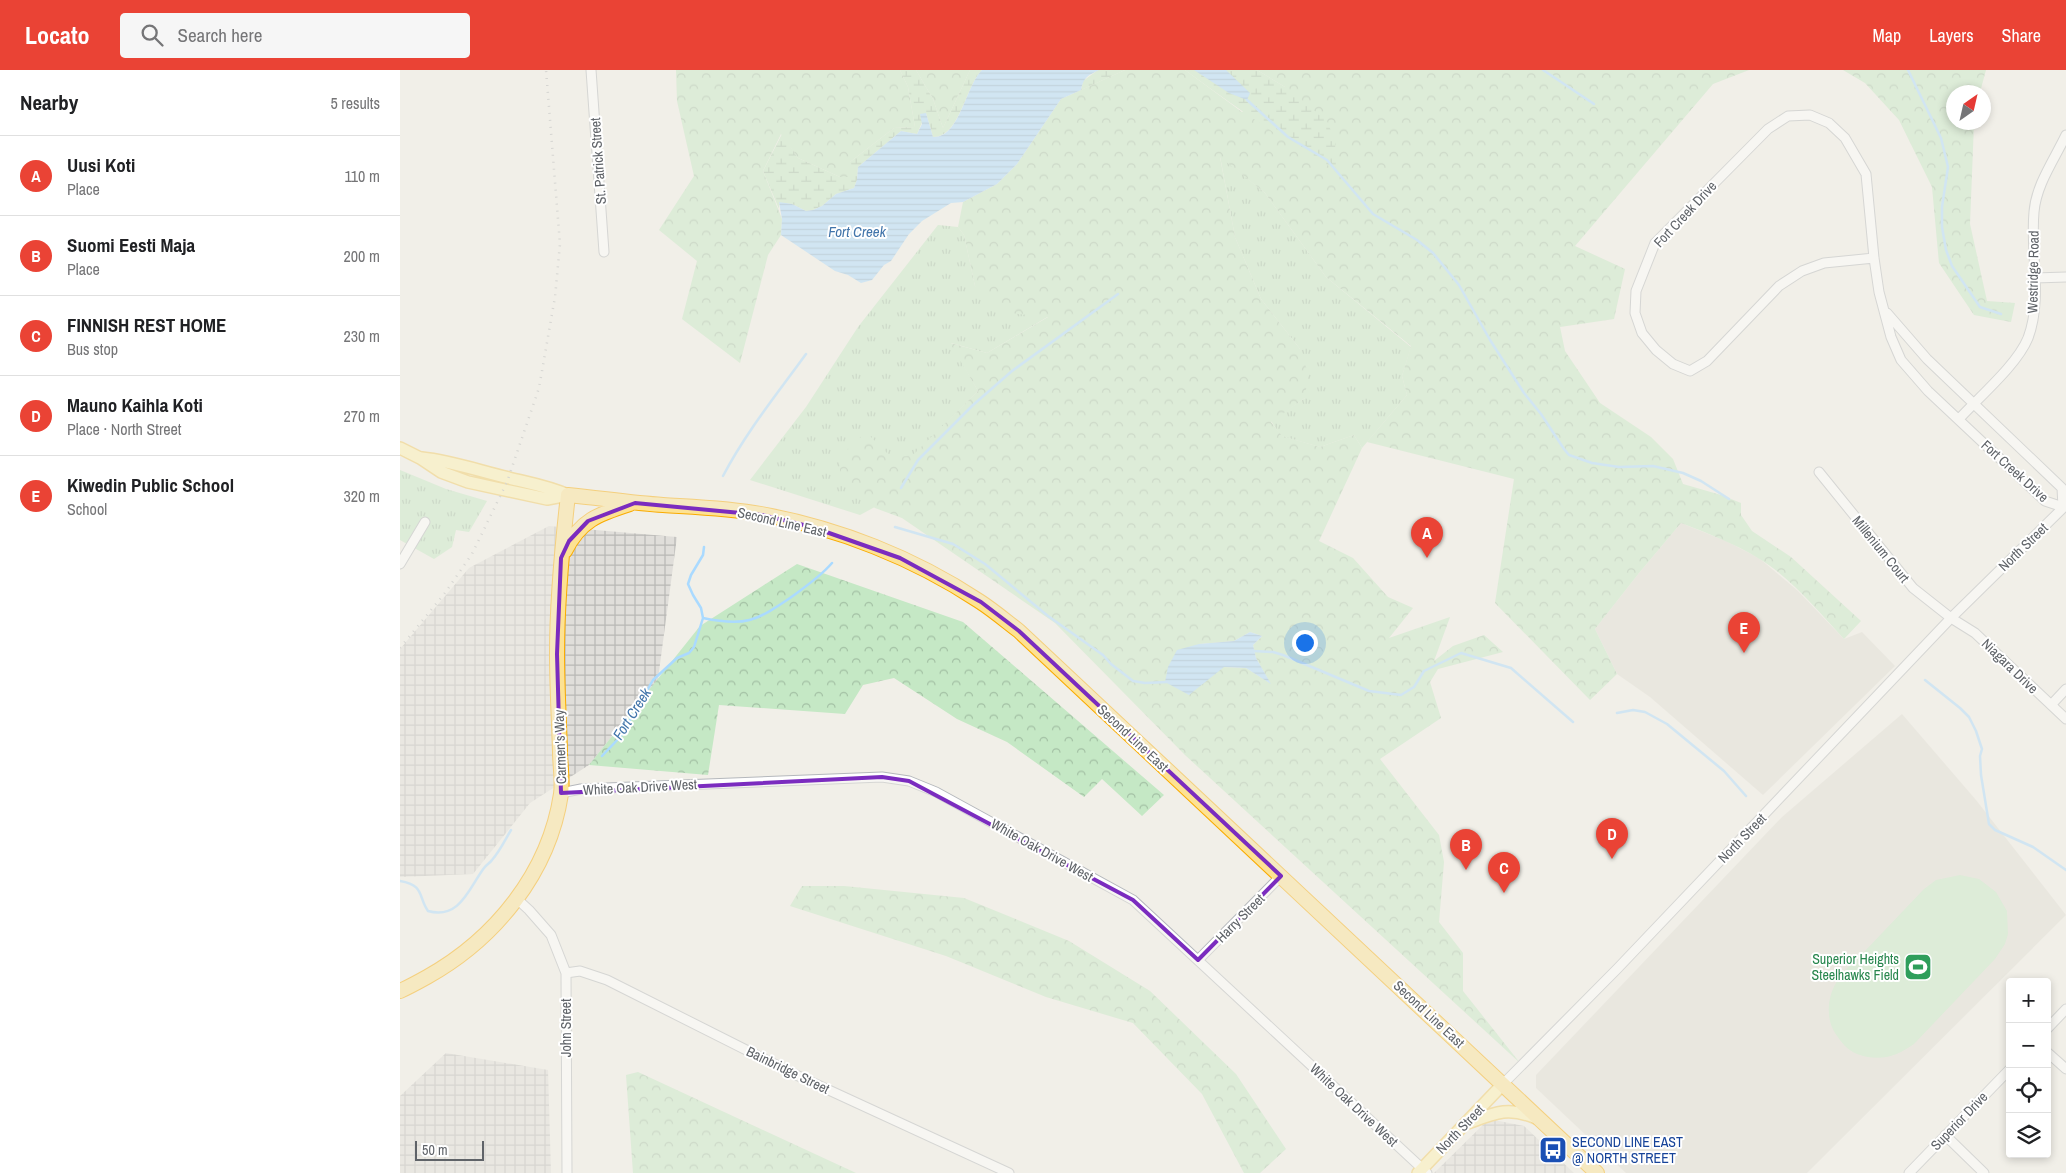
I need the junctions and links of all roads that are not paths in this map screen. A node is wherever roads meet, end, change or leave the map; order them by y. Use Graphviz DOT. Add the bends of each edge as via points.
graph roads {
  1 [pos="591,70"];
  2 [pos="2066,135"];
  3 [pos="604,252"];
  4 [pos="1874,258"];
  5 [pos="2066,277"];
  6 [pos="2036,278"];
  7 [pos="1885,311"];
  8 [pos="1973,403"];
  9 [pos="1959,419"];
  10 [pos="400,448"];
  11 [pos="1819,472"];
  12 [pos="568,495"];
  13 [pos="635,503"];
  14 [pos="2065,506"];
  15 [pos="425,522"];
  16 [pos="561,558"];
  17 [pos="400,564"];
  18 [pos="1951,618"];
  19 [pos="2066,689"];
  20 [pos="2051,705"];
  21 [pos="2066,719"];
  22 [pos="561,792"];
  23 [pos="1281,876"];
  24 [pos="517,899"];
  25 [pos="1198,960"];
  26 [pos="566,973"];
  27 [pos="400,991"];
  28 [pos="2066,1009"];
  29 [pos="2051,1025"];
  30 [pos="2051,1056"];
  31 [pos="2066,1069"];
  32 [pos="2006,1073"];
  33 [pos="1503,1084"];
  34 [pos="1541,1120"];
  35 [pos="1464,1125"];
  36 [pos="1946,1135"];
  37 [pos="1422,1172"];
  38 [pos="566,1173"];
  39 [pos="1009,1173"];
  40 [pos="1597,1173"];
  41 [pos="1909,1173"];
  42 [pos="1984,1173"];
  1 -- 3 [label="street, St. Patrick Street"];
  2 -- 6 [label="street, Westridge Road" via="2045,177 2034,212"];
  4 -- 4 [label="street, Fort Creek Drive" via="1866,174 1845,138 1829,123 1810,115 1788,116 1768,129 1655,243 1636,291 1635,313 1642,333 1656,350 1673,364 1690,371 1707,361 1779,286 1802,271 1824,263"];
  4 -- 7 [label="street, Fort Creek Drive"];
  5 -- 6 [label="street"];
  6 -- 8 [label="street, Westridge Road" via="2028,338 2018,356"];
  7 -- 8 [label="street, Fort Creek Drive" via="1917,350"];
  7 -- 9 [label="street, Fort Creek Drive" via="1901,360"];
  8 -- 9 [label="street, Westridge Road"];
  8 -- 14 [label="street, Fort Creek Drive" via="2062,488"];
  9 -- 14 [label="street, Fort Creek Drive" via="2045,501"];
  10 -- 12 [label="main road, Second Line East" via="420,458 446,460 549,486"];
  11 -- 18 [label="street, Millenium Court" via="1913,588"];
  12 -- 13 [label="highway, Second Line East"];
  12 -- 16 [label="highway, Carmen's Way"];
  13 -- 16 [label="highway" via="600,513 588,521 570,540"];
  13 -- 23 [label="highway, Second Line East" via="724,509 812,526 881,550 947,581 1018,631"];
  14 -- 18 [label="street, North Street"];
  15 -- 17 [label="street"];
  16 -- 22 [label="highway, Carmen's Way" via="557,654"];
  18 -- 20 [label="street, Niagara Drive" via="1975,633"];
  18 -- 33 [label="street, North Street"];
  19 -- 20 [label="street"];
  20 -- 21 [label="street, Niagara Drive"];
  22 -- 24 [label="highway, Carmen's Way" via="542,857"];
  22 -- 25 [label="street, White Oak Drive West" via="882,777 909,781 936,792 1132,900"];
  23 -- 25 [label="street, Harry Street"];
  23 -- 33 [label="highway, Second Line East"];
  24 -- 26 [label="street, John Street" via="551,935"];
  24 -- 27 [label="highway, Carmen's Way" via="486,934 452,962"];
  25 -- 37 [label="street, White Oak Drive West"];
  26 -- 38 [label="street, John Street"];
  26 -- 39 [label="street, Bainbridge Street" via="580,971 607,980 803,1078"];
  28 -- 29 [label="street"];
  30 -- 31 [label="street"];
  32 -- 36 [label="street, Superior Drive"];
  33 -- 34 [label="highway, Second Line East"];
  33 -- 35 [label="main road, North Street"];
  34 -- 35 [label="main road" via="1524,1113 1505,1111"];
  34 -- 40 [label="highway, Second Line East"];
  35 -- 37 [label="main road, North Street"];
  36 -- 41 [label="street, Superior Drive"];
  36 -- 42 [label="street"];
}
